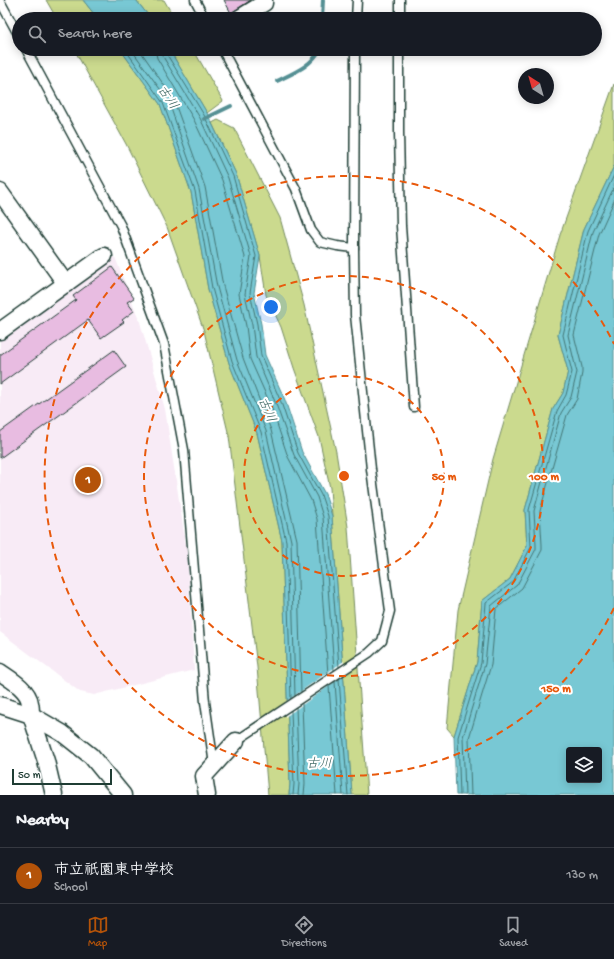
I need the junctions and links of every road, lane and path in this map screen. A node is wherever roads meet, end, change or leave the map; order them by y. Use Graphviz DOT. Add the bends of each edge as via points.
graph roads {
  1 [pos="195,0"];
  2 [pos="357,0"];
  3 [pos="400,0"];
  4 [pos="0,1"];
  5 [pos="263,1"];
  6 [pos="201,12"];
  7 [pos="248,12"];
  8 [pos="356,12"];
  9 [pos="400,12"];
  10 [pos="12,23"];
  11 [pos="30,56"];
  12 [pos="226,56"];
  13 [pos="355,56"];
  14 [pos="399,56"];
  15 [pos="0,192"];
  16 [pos="354,248"];
  17 [pos="104,256"];
  18 [pos="66,284"];
  19 [pos="0,331"];
  20 [pos="414,407"];
  21 [pos="0,672"];
  22 [pos="0,705"];
  23 [pos="31,715"];
  24 [pos="236,741"];
  25 [pos="214,765"];
  26 [pos="54,795"];
  27 [pos="123,795"];
  28 [pos="207,795"];
  1 -- 6 [label="lane"];
  2 -- 8 [label="lane"];
  3 -- 9 [label="lane"];
  4 -- 10 [label="lane"];
  5 -- 7 [label="street"];
  11 -- 25 [label="lane" via="121,226 164,344 184,450 205,702"];
  12 -- 16 [label="lane" via="296,189 311,230 320,242"];
  13 -- 16 [label="lane"];
  14 -- 20 [label="lane" via="401,226"];
  15 -- 18 [label="street"];
  16 -- 24 [label="lane" via="355,315 371,469 390,611 382,641 369,653"];
  17 -- 18 [label="street"];
  18 -- 19 [label="street"];
  21 -- 23 [label="street" via="28,696"];
  22 -- 23 [label="street"];
  23 -- 26 [label="street"];
  23 -- 27 [label="street" via="62,733 91,756"];
  24 -- 25 [label="street"];
  25 -- 28 [label="street" via="204,776"];
}
